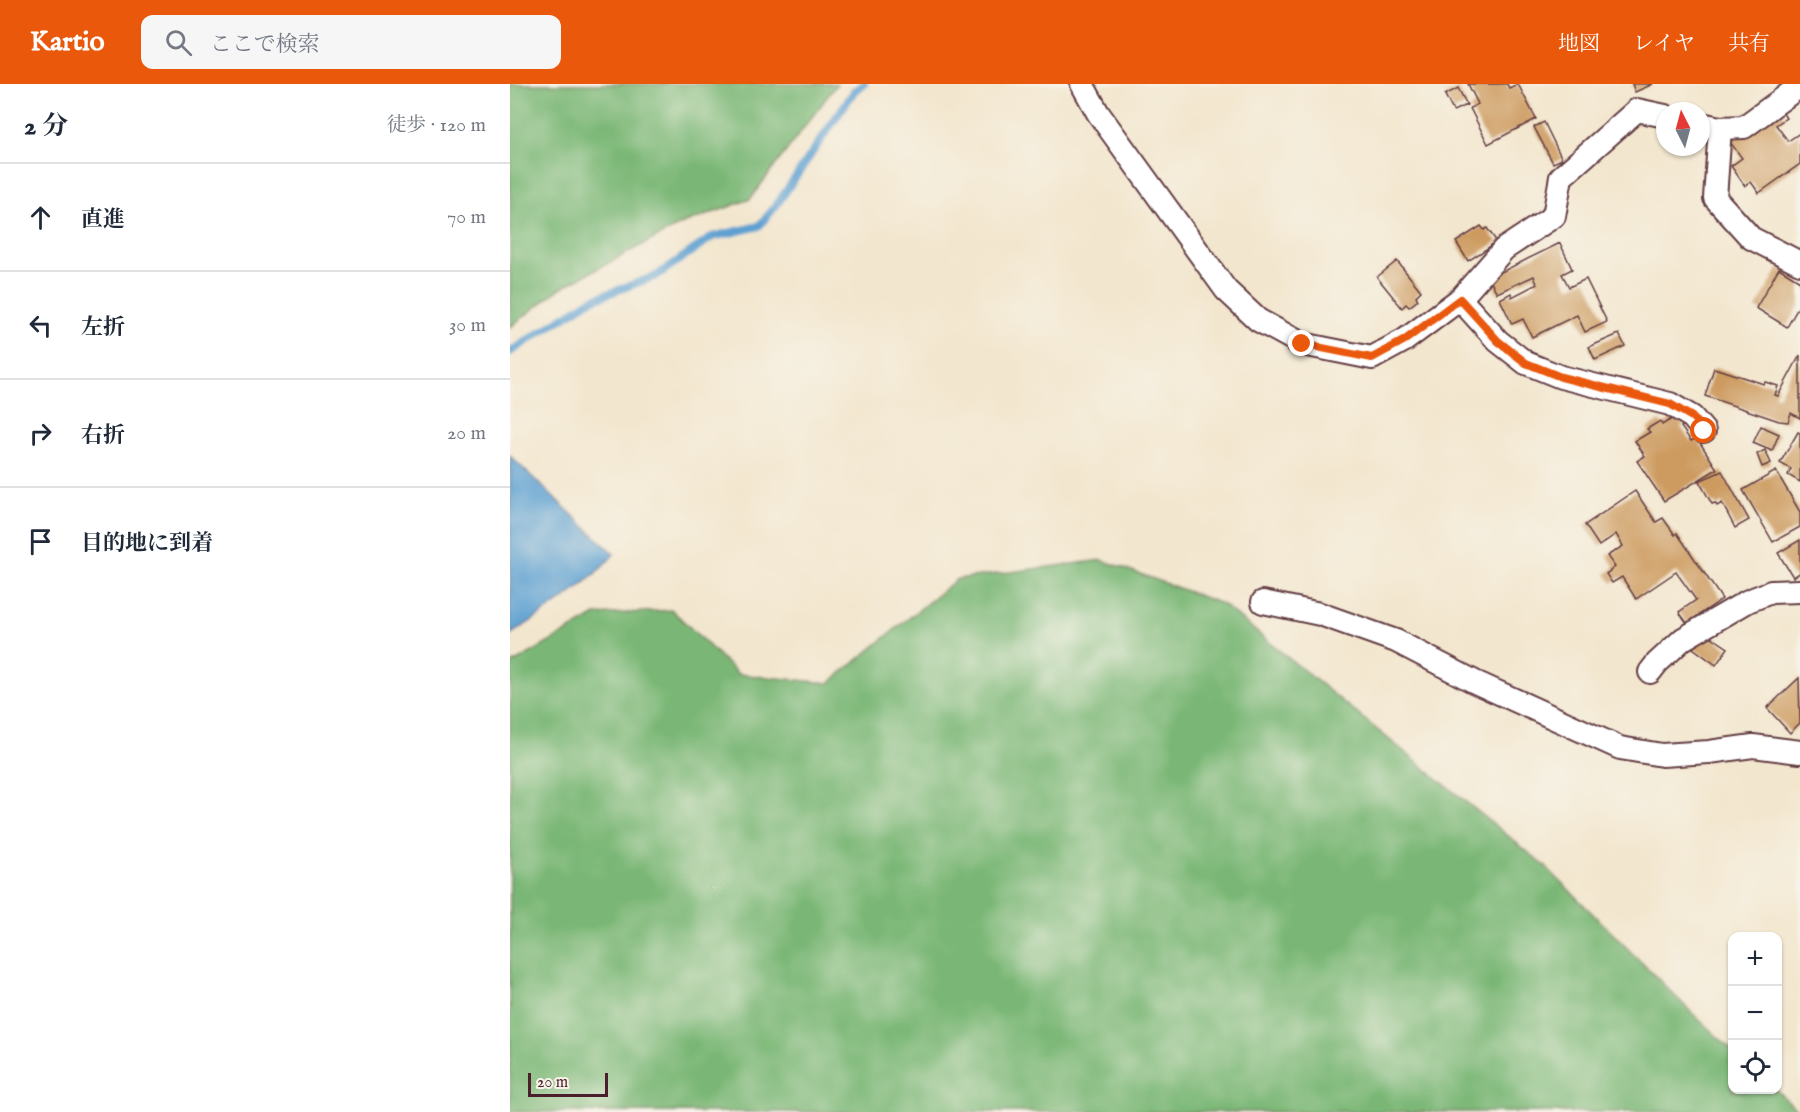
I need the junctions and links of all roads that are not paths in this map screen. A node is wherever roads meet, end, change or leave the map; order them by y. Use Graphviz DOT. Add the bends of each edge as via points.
graph roads {
  1 [pos="1082,84"];
  2 [pos="1800,86"];
  3 [pos="1656,114"];
  4 [pos="1710,126"];
  5 [pos="1800,262"];
  6 [pos="1460,299"];
  7 [pos="1704,431"];
  8 [pos="1800,591"];
  9 [pos="1263,602"];
  10 [pos="1650,672"];
  11 [pos="1800,752"];
  1 -- 6 [label="street" via="1098,113 1226,290 1258,320 1302,344 1372,358 1405,340"];
  2 -- 4 [label="street" via="1744,127"];
  3 -- 6 [label="street" via="1637,110 1569,169 1561,177 1554,216 1504,249"];
  4 -- 5 [label="street" via="1716,198 1751,238"];
  6 -- 7 [label="street" via="1498,341 1526,363 1561,377 1670,404 1692,417"];
  8 -- 10 [label="street" via="1772,592 1748,601 1683,639"];
  9 -- 11 [label="street" via="1320,614 1396,642 1620,748 1662,755 1754,746"];
}
